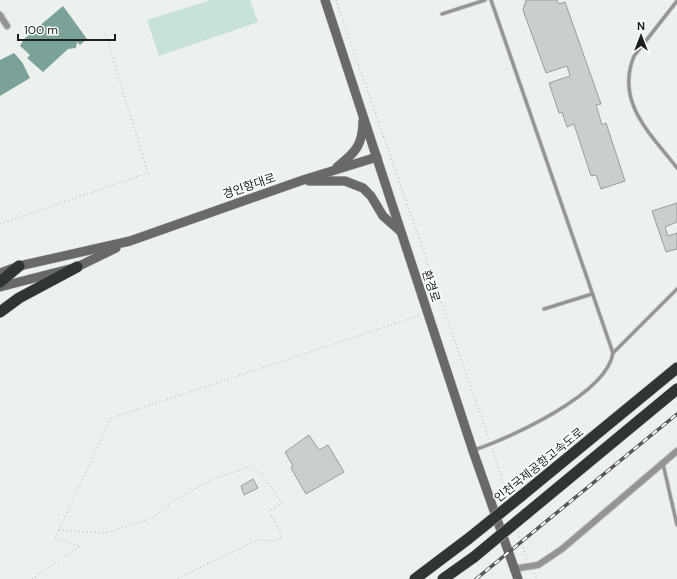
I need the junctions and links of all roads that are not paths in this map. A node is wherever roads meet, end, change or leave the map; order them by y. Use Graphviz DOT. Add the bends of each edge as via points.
graph roads {
  1 [pos="325,0"];
  2 [pos="485,0"];
  3 [pos="491,0"];
  4 [pos="677,0"];
  5 [pos="442,14"];
  6 [pos="0,15"];
  7 [pos="7,26"];
  8 [pos="358,97"];
  9 [pos="377,157"];
  10 [pos="677,168"];
  11 [pos="332,170"];
  12 [pos="303,180"];
  13 [pos="400,232"];
  14 [pos="130,241"];
  15 [pos="19,266"];
  16 [pos="77,267"];
  17 [pos="0,273"];
  18 [pos="0,282"];
  19 [pos="0,287"];
  20 [pos="677,289"];
  21 [pos="592,294"];
  22 [pos="544,309"];
  23 [pos="0,312"];
  24 [pos="613,353"];
  25 [pos="677,368"];
  26 [pos="677,389"];
  27 [pos="473,451"];
  28 [pos="677,451"];
  29 [pos="663,464"];
  30 [pos="677,525"];
  31 [pos="513,569"];
  32 [pos="415,579"];
  33 [pos="443,579"];
  34 [pos="518,579"];
  1 -- 8 [label="street, 환경로"];
  2 -- 5 [label="lane"];
  3 -- 21 [label="lane"];
  4 -- 10 [label="lane" via="634,56 630,66 628,87 638,116"];
  6 -- 7 [label="street"];
  8 -- 9 [label="street, 환경로"];
  8 -- 11 [label="street" via="363,121 361,142 349,157"];
  9 -- 11 [label="street, 경인항대로"];
  9 -- 13 [label="street, 환경로"];
  11 -- 12 [label="street, 경인항대로"];
  12 -- 13 [label="street" via="345,182 363,188 371,196 382,216"];
  12 -- 14 [label="street, 경인항대로"];
  13 -- 27 [label="street, 환경로"];
  14 -- 15 [label="street, 경인항대로"];
  14 -- 16 [label="street, 경인항대로"];
  15 -- 17 [label="street, 경인항대로"];
  15 -- 18 [label="highway"];
  16 -- 19 [label="street, 경인항대로"];
  16 -- 23 [label="highway" via="19,298"];
  20 -- 24 [label="lane"];
  21 -- 22 [label="lane"];
  21 -- 24 [label="lane"];
  24 -- 27 [label="lane" via="606,370 570,403 546,418"];
  25 -- 32 [label="highway, 인천국제공항고속도로, bridge" via="468,539"];
  26 -- 33 [label="highway, bridge" via="474,557"];
  27 -- 31 [label="street, 환경로"];
  28 -- 29 [label="street"];
  29 -- 30 [label="lane"];
  29 -- 31 [label="street" via="562,550 538,565"];
  31 -- 34 [label="street, 환경로"];
}
